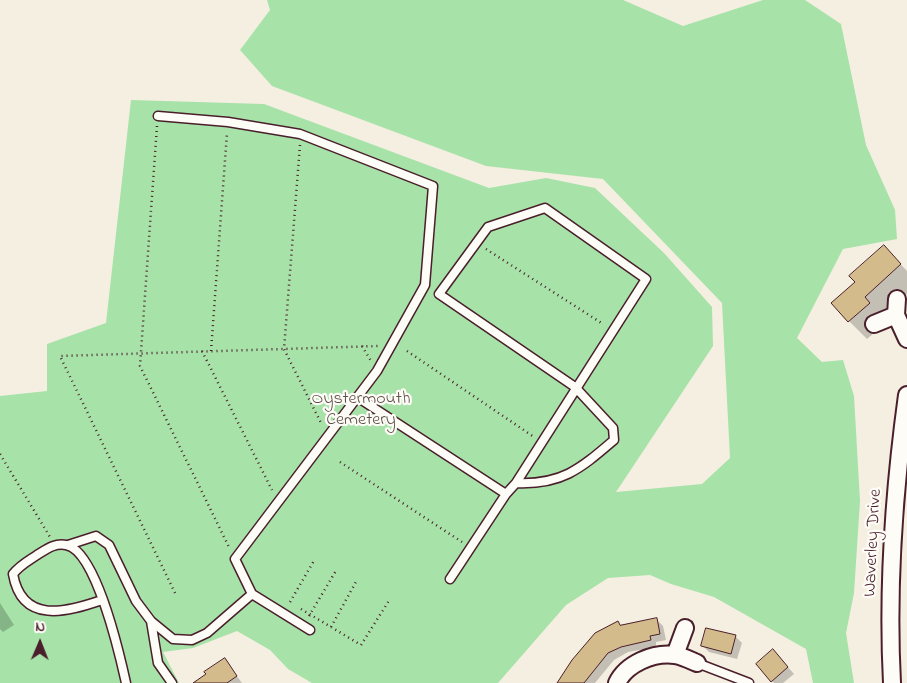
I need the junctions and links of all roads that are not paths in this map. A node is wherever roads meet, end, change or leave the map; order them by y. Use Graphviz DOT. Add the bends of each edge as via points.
graph roads {
  1 [pos="158,116"];
  2 [pos="425,285"];
  3 [pos="439,294"];
  4 [pos="874,324"];
  5 [pos="907,339"];
  6 [pos="575,387"];
  7 [pos="357,397"];
  8 [pos="907,402"];
  9 [pos="516,482"];
  10 [pos="506,494"];
  11 [pos="68,545"];
  12 [pos="450,578"];
  13 [pos="252,594"];
  14 [pos="102,600"];
  15 [pos="152,621"];
  16 [pos="307,628"];
  17 [pos="685,628"];
  18 [pos="675,655"];
  19 [pos="697,663"];
  20 [pos="126,683"];
  21 [pos="172,683"];
  22 [pos="617,683"];
  23 [pos="749,683"];
  24 [pos="892,683"];
  1 -- 2 [label="lane" via="228,122 300,134 433,186"];
  2 -- 3 [label="lane"];
  2 -- 7 [label="lane" via="392,345"];
  3 -- 6 [label="lane"];
  3 -- 6 [label="lane" via="488,227 545,208 646,279"];
  4 -- 5 [label="street" via="896,307"];
  6 -- 9 [label="lane"];
  6 -- 9 [label="lane" via="613,428 614,440 588,462 559,479"];
  7 -- 10 [label="lane"];
  7 -- 13 [label="lane" via="235,559"];
  8 -- 24 [label="street, Waverley Drive" via="898,466 890,648"];
  9 -- 10 [label="lane"];
  10 -- 12 [label="lane"];
  11 -- 14 [label="lane" via="87,564"];
  11 -- 14 [label="lane" via="54,545 21,565 13,574 19,592 32,606 52,612 77,609"];
  11 -- 15 [label="lane" via="96,536 109,545 136,601"];
  13 -- 15 [label="lane" via="207,633 192,640 173,639"];
  13 -- 16 [label="lane"];
  14 -- 20 [label="lane"];
  15 -- 21 [label="lane" via="158,663"];
  17 -- 18 [label="street"];
  18 -- 19 [label="street"];
  18 -- 22 [label="street" via="636,663"];
  19 -- 23 [label="lane"];
}
